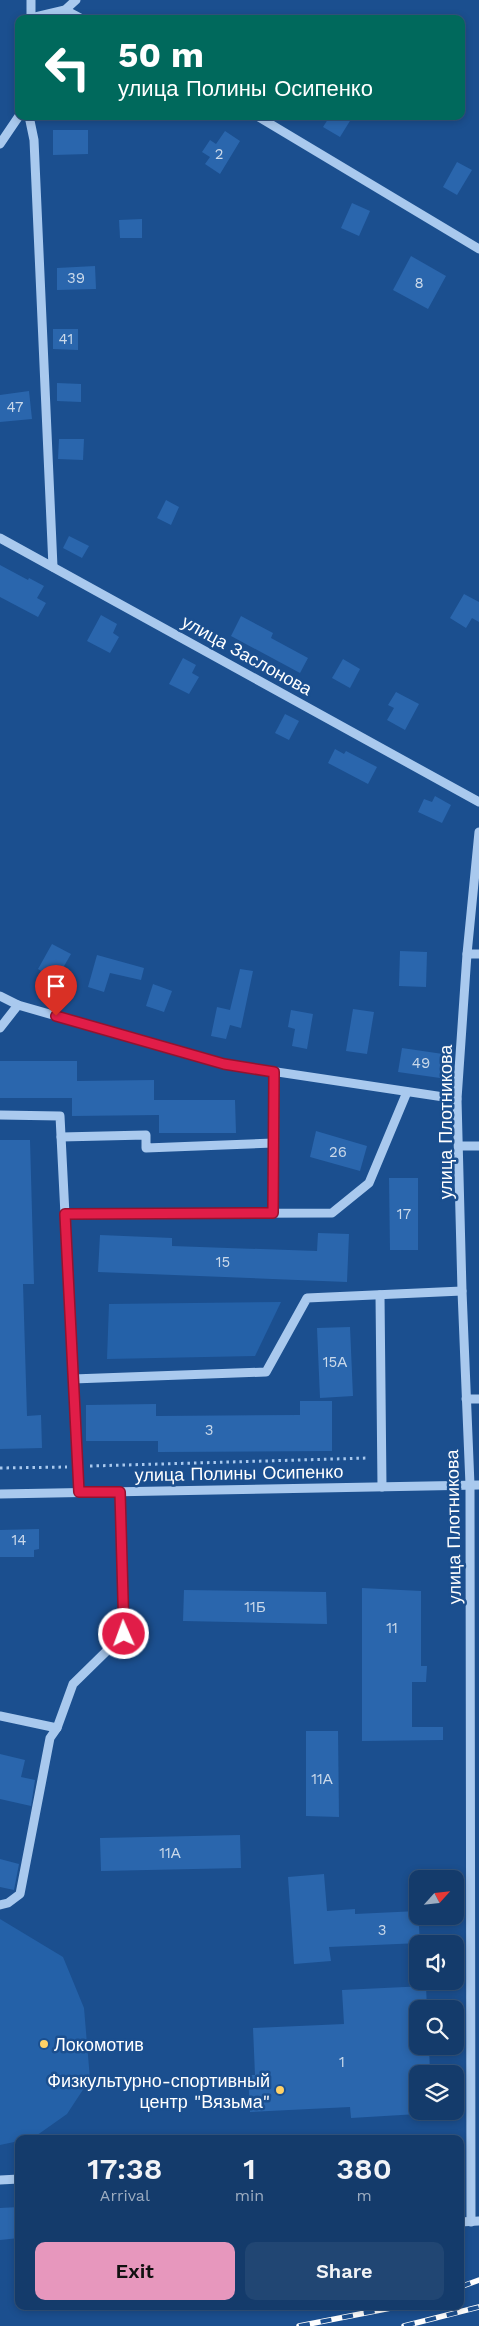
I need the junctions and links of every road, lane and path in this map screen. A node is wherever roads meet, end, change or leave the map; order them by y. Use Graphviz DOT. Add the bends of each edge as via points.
graph roads {
  1 [pos="31,0"];
  2 [pos="76,0"];
  3 [pos="65,10"];
  4 [pos="31,15"];
  5 [pos="44,15"];
  6 [pos="74,15"];
  7 [pos="17,120"];
  8 [pos="31,120"];
  9 [pos="264,120"];
  10 [pos="0,144"];
  11 [pos="479,249"];
  12 [pos="0,538"];
  13 [pos="53,567"];
  14 [pos="479,802"];
  15 [pos="479,832"];
  16 [pos="467,954"];
  17 [pos="479,954"];
  18 [pos="0,996"];
  19 [pos="18,1005"];
  20 [pos="0,1028"];
  21 [pos="274,1072"];
  22 [pos="407,1092"];
  23 [pos="457,1099"];
  24 [pos="0,1115"];
  25 [pos="61,1137"];
  26 [pos="273,1143"];
  27 [pos="459,1146"];
  28 [pos="479,1146"];
  29 [pos="273,1213"];
  30 [pos="65,1214"];
  31 [pos="462,1291"];
  32 [pos="380,1294"];
  33 [pos="73,1379"];
  34 [pos="466,1399"];
  35 [pos="479,1399"];
  36 [pos="382,1458"];
  37 [pos="78,1466"];
  38 [pos="0,1468"];
  39 [pos="474,1485"];
  40 [pos="382,1487"];
  41 [pos="79,1492"];
  42 [pos="120,1492"];
  43 [pos="0,1494"];
  44 [pos="0,1716"];
  45 [pos="57,1728"];
  46 [pos="0,1905"];
  47 [pos="15,2179"];
  48 [pos="0,2180"];
  49 [pos="475,2222"];
  1 -- 4 [label="street"];
  2 -- 3 [label="street"];
  3 -- 5 [label="street"];
  3 -- 6 [label="street"];
  7 -- 10 [label="street"];
  8 -- 13 [label="street"];
  9 -- 11 [label="street"];
  12 -- 13 [label="street, улица Заслонова"];
  13 -- 14 [label="street, улица Заслонова"];
  15 -- 16 [label="street, улица Плотникова"];
  16 -- 17 [label="street"];
  16 -- 23 [label="street, улица Плотникова"];
  18 -- 19 [label="street"];
  19 -- 20 [label="street"];
  19 -- 21 [label="street" via="224,1064"];
  21 -- 22 [label="street"];
  21 -- 26 [label="street"];
  22 -- 23 [label="street"];
  22 -- 29 [label="street" via="369,1182 332,1213"];
  23 -- 27 [label="street, улица Плотникова"];
  24 -- 25 [label="street" via="60,1116"];
  25 -- 26 [label="street" via="146,1135 146,1148"];
  25 -- 30 [label="street"];
  26 -- 29 [label="street"];
  27 -- 28 [label="street"];
  27 -- 31 [label="street, улица Плотникова"];
  29 -- 30 [label="street"];
  30 -- 33 [label="street"];
  31 -- 32 [label="street"];
  31 -- 34 [label="street, улица Плотникова"];
  32 -- 33 [label="street" via="307,1298 266,1372"];
  32 -- 36 [label="street"];
  33 -- 37 [label="street"];
  34 -- 35 [label="street"];
  34 -- 39 [label="street, улица Плотникова"];
  36 -- 37 [label="path"];
  36 -- 40 [label="street"];
  37 -- 38 [label="path"];
  37 -- 41 [label="street"];
  39 -- 40 [label="street, улица Полины Осипенко"];
  39 -- 49 [label="street, улица Плотникова"];
  40 -- 42 [label="street, улица Полины Осипенко"];
  41 -- 42 [label="street, улица Полины Осипенко"];
  41 -- 43 [label="street, улица Полины Осипенко"];
  42 -- 45 [label="street" via="124,1634 73,1684"];
  44 -- 45 [label="street"];
  45 -- 46 [label="street" via="50,1738 20,1894"];
  47 -- 48 [label="street"];
}
